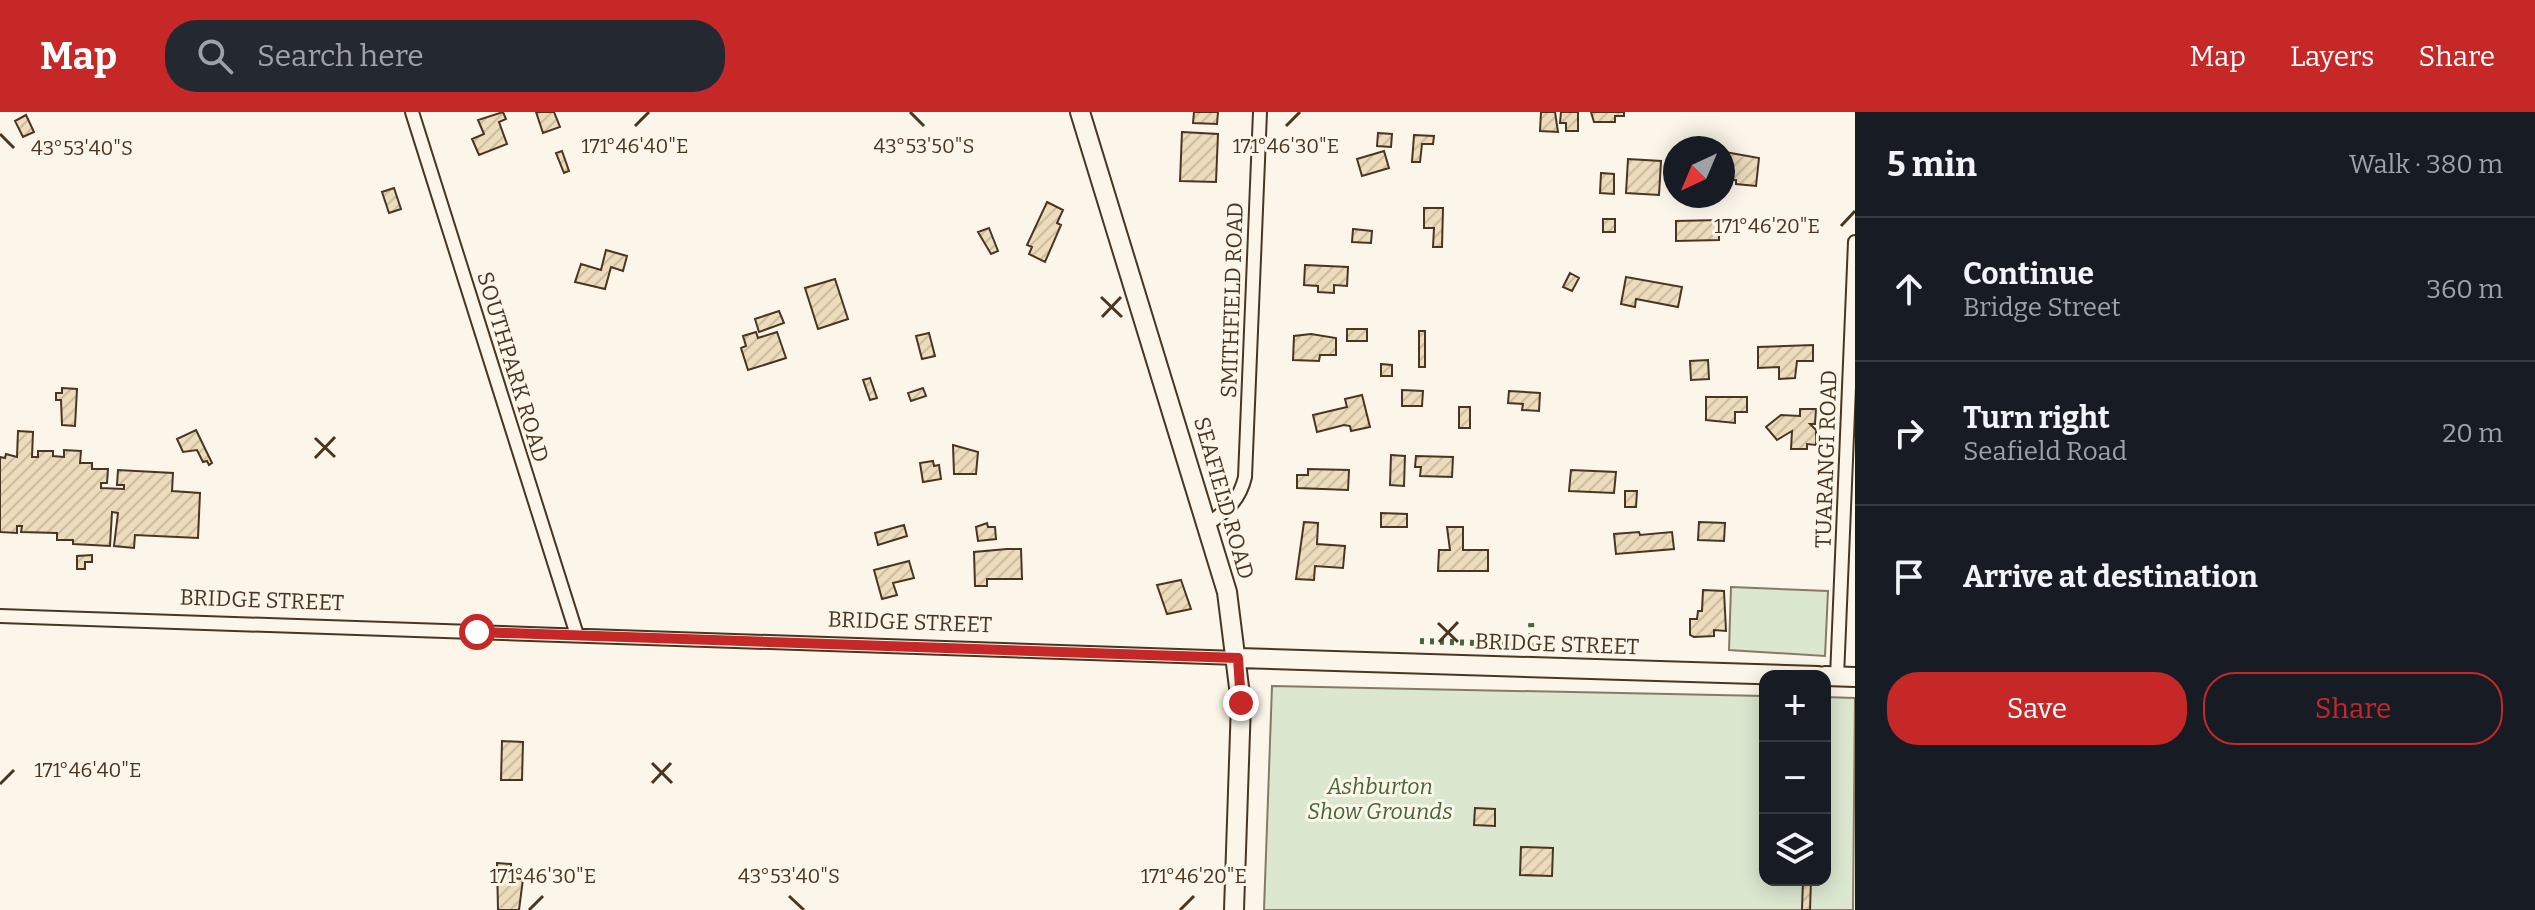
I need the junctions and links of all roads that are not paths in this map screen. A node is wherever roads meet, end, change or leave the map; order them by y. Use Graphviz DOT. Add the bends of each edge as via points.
graph roads {
  1 [pos="412,112"];
  2 [pos="1080,112"];
  3 [pos="1260,112"];
  4 [pos="1855,242"];
  5 [pos="1209,523"];
  6 [pos="0,616"];
  7 [pos="577,635"];
  8 [pos="1238,658"];
  9 [pos="1759,674"];
  10 [pos="1839,677"];
  11 [pos="1234,910"];
  1 -- 7 [label="street, SOUTHPARK ROAD"];
  2 -- 5 [label="street, SEAFIELD ROAD"];
  3 -- 5 [label="street, SMITHFIELD ROAD" via="1245,477 1230,508"];
  4 -- 10 [label="street, TUARANGI ROAD"];
  5 -- 8 [label="street, SEAFIELD ROAD"];
  6 -- 7 [label="street, BRIDGE STREET"];
  7 -- 8 [label="street, BRIDGE STREET"];
  8 -- 9 [label="street, BRIDGE STREET"];
  8 -- 11 [label="street, SEAFIELD ROAD"];
}
